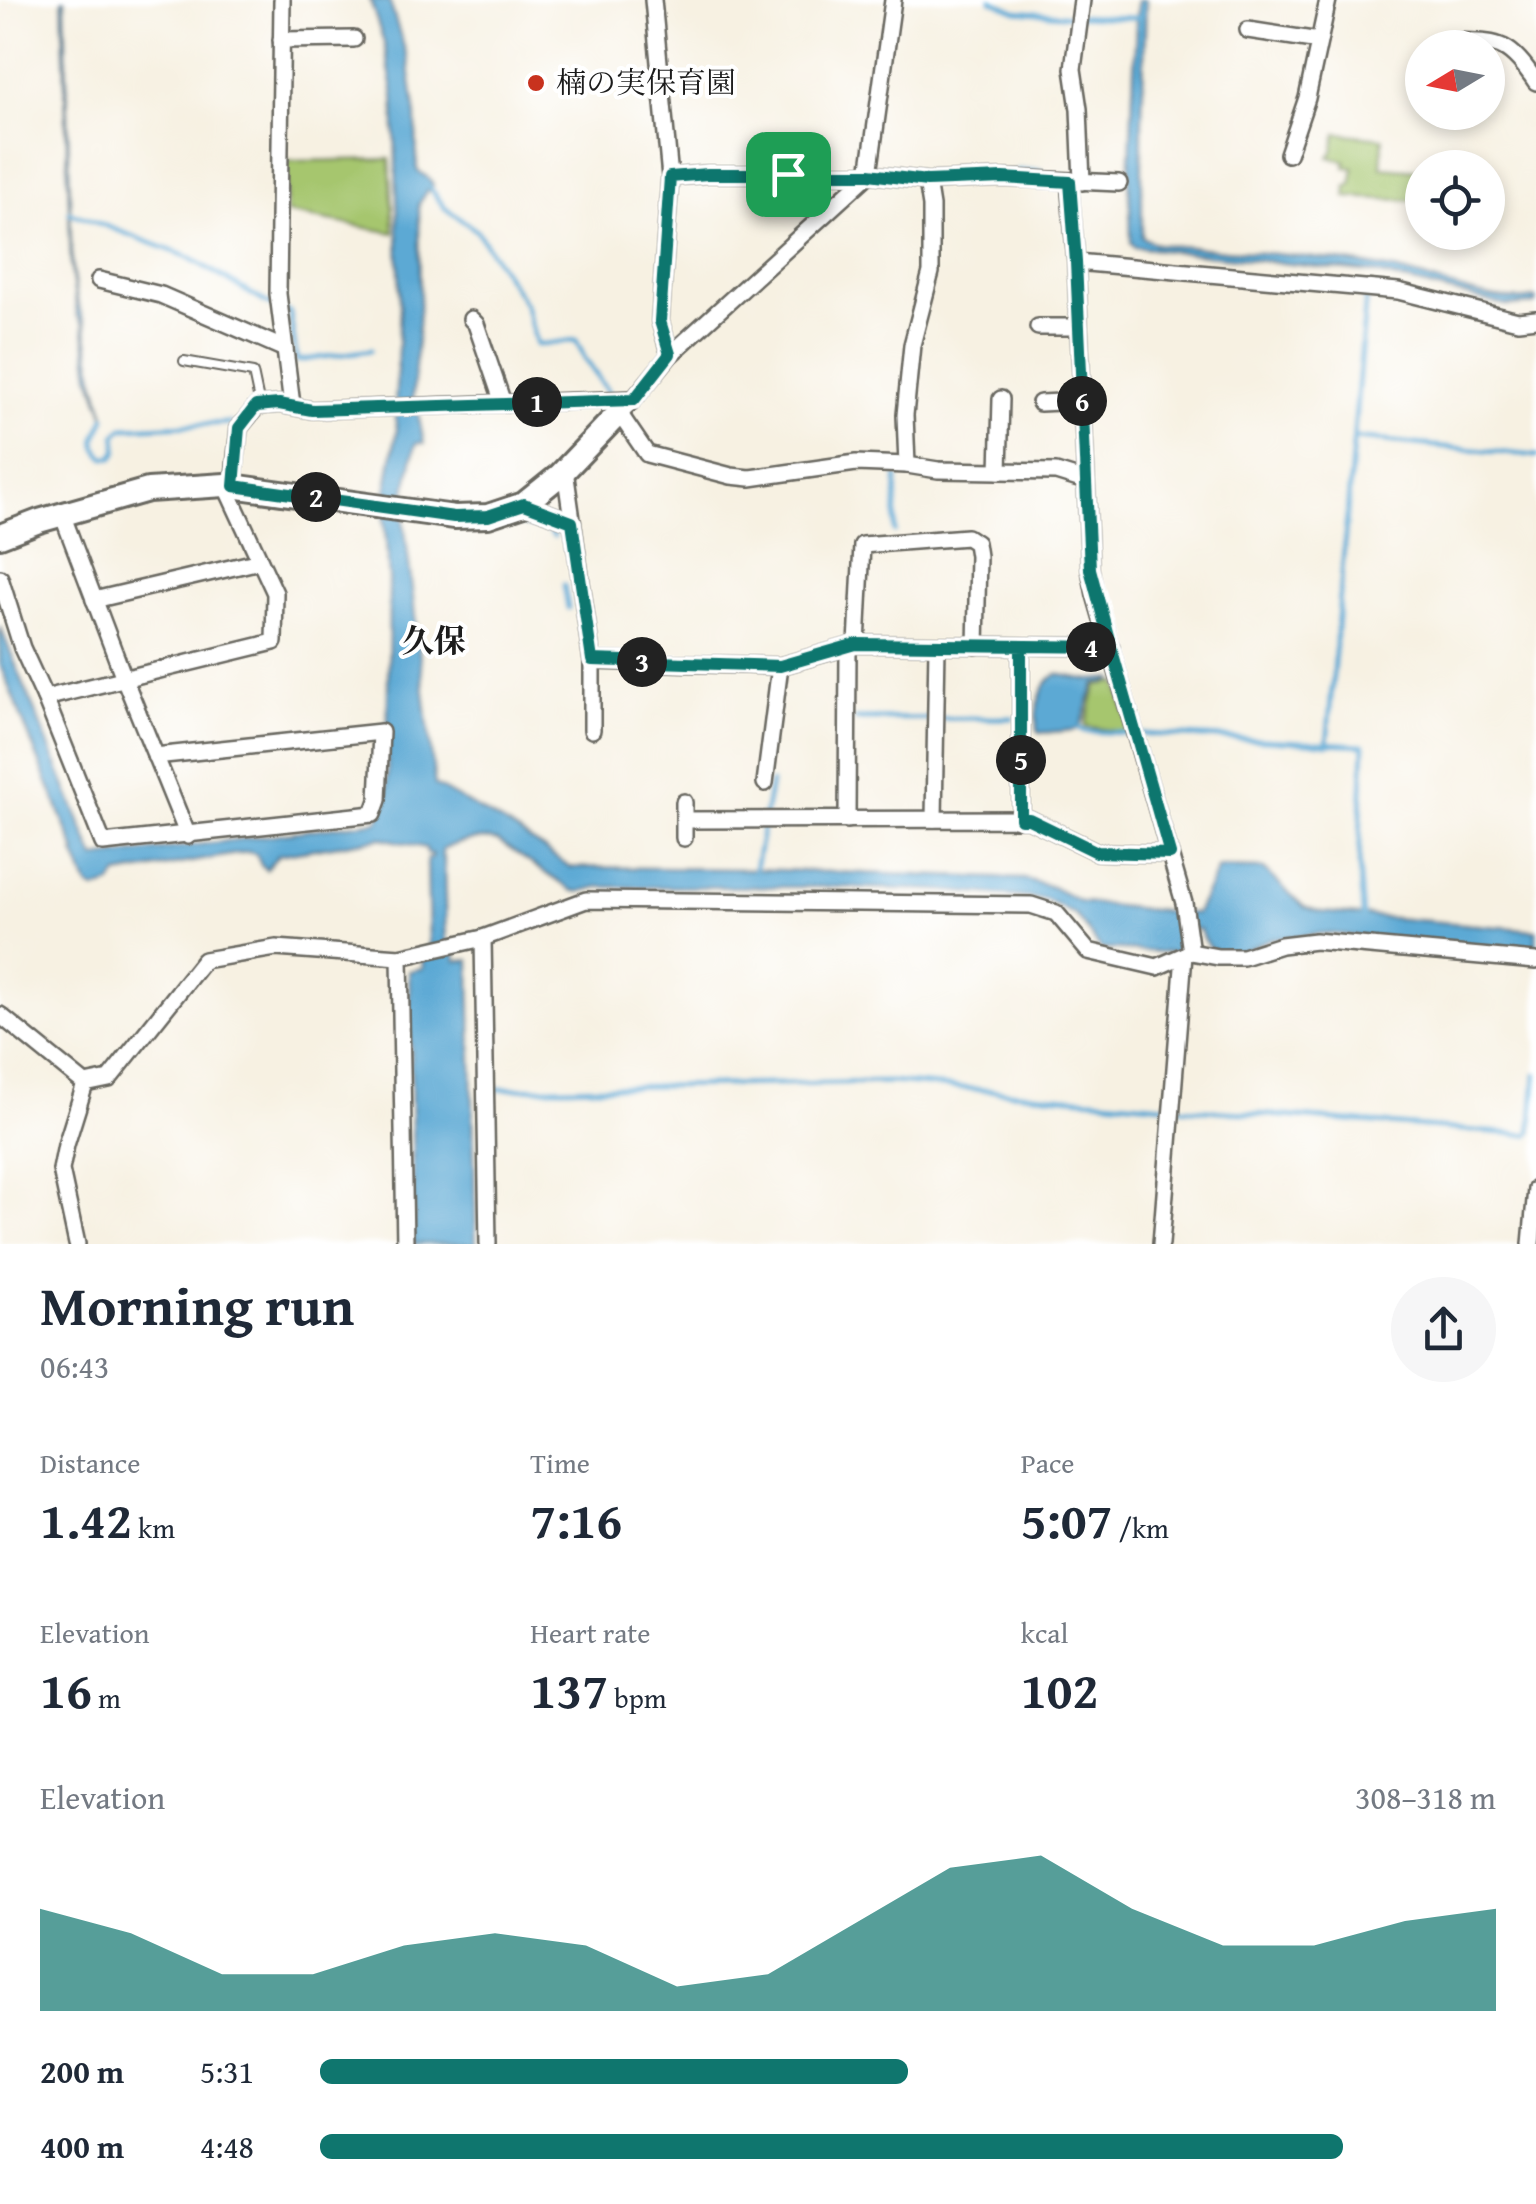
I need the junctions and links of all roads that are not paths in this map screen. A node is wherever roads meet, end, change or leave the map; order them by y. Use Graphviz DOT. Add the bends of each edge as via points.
graph roads {
  1 [pos="282,0"];
  2 [pos="653,0"];
  3 [pos="894,0"];
  4 [pos="1082,0"];
  5 [pos="1328,0"];
  6 [pos="1248,30"];
  7 [pos="354,39"];
  8 [pos="281,40"];
  9 [pos="1319,41"];
  10 [pos="1505,47"];
  11 [pos="1536,82"];
  12 [pos="1288,154"];
  13 [pos="869,174"];
  14 [pos="670,177"];
  15 [pos="927,181"];
  16 [pos="1076,182"];
  17 [pos="1118,182"];
  18 [pos="1076,262"];
  19 [pos="99,280"];
  20 [pos="471,318"];
  21 [pos="1536,319"];
  22 [pos="1038,327"];
  23 [pos="1078,327"];
  24 [pos="285,348"];
  25 [pos="670,354"];
  26 [pos="184,361"];
  27 [pos="1001,399"];
  28 [pos="1082,401"];
  29 [pos="503,403"];
  30 [pos="1040,403"];
  31 [pos="292,405"];
  32 [pos="260,406"];
  33 [pos="626,406"];
  34 [pos="907,465"];
  35 [pos="565,470"];
  36 [pos="999,471"];
  37 [pos="1085,482"];
  38 [pos="229,485"];
  39 [pos="524,504"];
  40 [pos="62,514"];
  41 [pos="572,522"];
  42 [pos="0,536"];
  43 [pos="260,561"];
  44 [pos="0,578"];
  45 [pos="94,600"];
  46 [pos="644,644"];
  47 [pos="852,645"];
  48 [pos="937,645"];
  49 [pos="976,646"];
  50 [pos="1021,646"];
  51 [pos="1111,647"];
  52 [pos="592,660"];
  53 [pos="643,662"];
  54 [pos="780,666"];
  55 [pos="124,678"];
  56 [pos="45,698"];
  57 [pos="592,730"];
  58 [pos="156,756"];
  59 [pos="765,783"];
  60 [pos="684,802"];
  61 [pos="934,819"];
  62 [pos="1021,819"];
  63 [pos="684,820"];
  64 [pos="846,820"];
  65 [pos="188,836"];
  66 [pos="684,838"];
  67 [pos="1170,854"];
  68 [pos="482,938"];
  69 [pos="1188,953"];
  70 [pos="400,957"];
  71 [pos="1536,962"];
  72 [pos="0,1015"];
  73 [pos="85,1084"];
  74 [pos="1536,1189"];
  75 [pos="76,1244"];
  76 [pos="405,1244"];
  77 [pos="488,1244"];
  78 [pos="1160,1244"];
  79 [pos="1532,1244"];
  1 -- 8 [label="street"];
  2 -- 14 [label="street"];
  3 -- 13 [label="street"];
  4 -- 16 [label="street" via="1073,69"];
  5 -- 9 [label="street"];
  6 -- 9 [label="street"];
  7 -- 8 [label="street"];
  8 -- 24 [label="street" via="278,294"];
  9 -- 12 [label="street"];
  10 -- 11 [label="street"];
  13 -- 14 [label="street"];
  13 -- 15 [label="street"];
  13 -- 25 [label="street"];
  14 -- 25 [label="street" via="660,321"];
  15 -- 16 [label="street"];
  15 -- 34 [label="street" via="931,272 912,345"];
  16 -- 17 [label="street"];
  16 -- 18 [label="street"];
  18 -- 21 [label="street" via="1398,292 1518,321"];
  18 -- 23 [label="street"];
  19 -- 24 [label="street" via="126,280"];
  20 -- 29 [label="street"];
  22 -- 23 [label="street"];
  23 -- 28 [label="street"];
  24 -- 31 [label="street"];
  25 -- 33 [label="street"];
  26 -- 32 [label="lane" via="253,373"];
  27 -- 36 [label="street"];
  28 -- 30 [label="street"];
  28 -- 37 [label="street"];
  29 -- 31 [label="street" via="312,410"];
  29 -- 33 [label="street"];
  31 -- 32 [label="street"];
  32 -- 38 [label="street" via="239,428"];
  33 -- 34 [label="street" via="647,454 731,476 856,463"];
  33 -- 35 [label="street"];
  34 -- 36 [label="street"];
  35 -- 39 [label="street"];
  35 -- 41 [label="street"];
  36 -- 37 [label="street" via="1056,472"];
  37 -- 51 [label="street" via="1090,569"];
  38 -- 39 [label="street" via="454,517 488,516"];
  38 -- 40 [label="street" via="148,490"];
  38 -- 43 [label="street"];
  39 -- 41 [label="street"];
  40 -- 42 [label="street"];
  40 -- 45 [label="street"];
  41 -- 52 [label="street"];
  43 -- 45 [label="street"];
  43 -- 55 [label="street" via="275,593 274,642"];
  44 -- 56 [label="street"];
  45 -- 55 [label="street"];
  46 -- 53 [label="street"];
  47 -- 48 [label="street"];
  47 -- 49 [label="street" via="862,545 966,537 976,543 978,556"];
  47 -- 54 [label="street"];
  47 -- 64 [label="street"];
  48 -- 49 [label="street"];
  48 -- 61 [label="street"];
  49 -- 50 [label="street"];
  50 -- 51 [label="street"];
  50 -- 62 [label="street"];
  51 -- 67 [label="street"];
  52 -- 53 [label="street"];
  52 -- 57 [label="street"];
  53 -- 54 [label="street"];
  54 -- 59 [label="street"];
  55 -- 56 [label="street"];
  55 -- 58 [label="street"];
  56 -- 65 [label="street" via="103,844"];
  58 -- 65 [label="street"];
  58 -- 65 [label="street" via="381,732 373,814"];
  60 -- 63 [label="street"];
  61 -- 62 [label="street"];
  61 -- 64 [label="street"];
  62 -- 67 [label="street" via="1097,852"];
  63 -- 64 [label="street"];
  63 -- 66 [label="street"];
  67 -- 69 [label="street" via="1184,903"];
  68 -- 69 [label="street" via="586,900 1031,905 1056,914 1088,951 1157,967"];
  68 -- 70 [label="street"];
  68 -- 77 [label="street"];
  69 -- 71 [label="street" via="1242,957 1315,941"];
  69 -- 78 [label="street"];
  70 -- 73 [label="street" via="276,948 204,960 109,1079"];
  70 -- 76 [label="street"];
  72 -- 73 [label="street"];
  73 -- 75 [label="street" via="61,1170"];
  74 -- 79 [label="street"];
}
